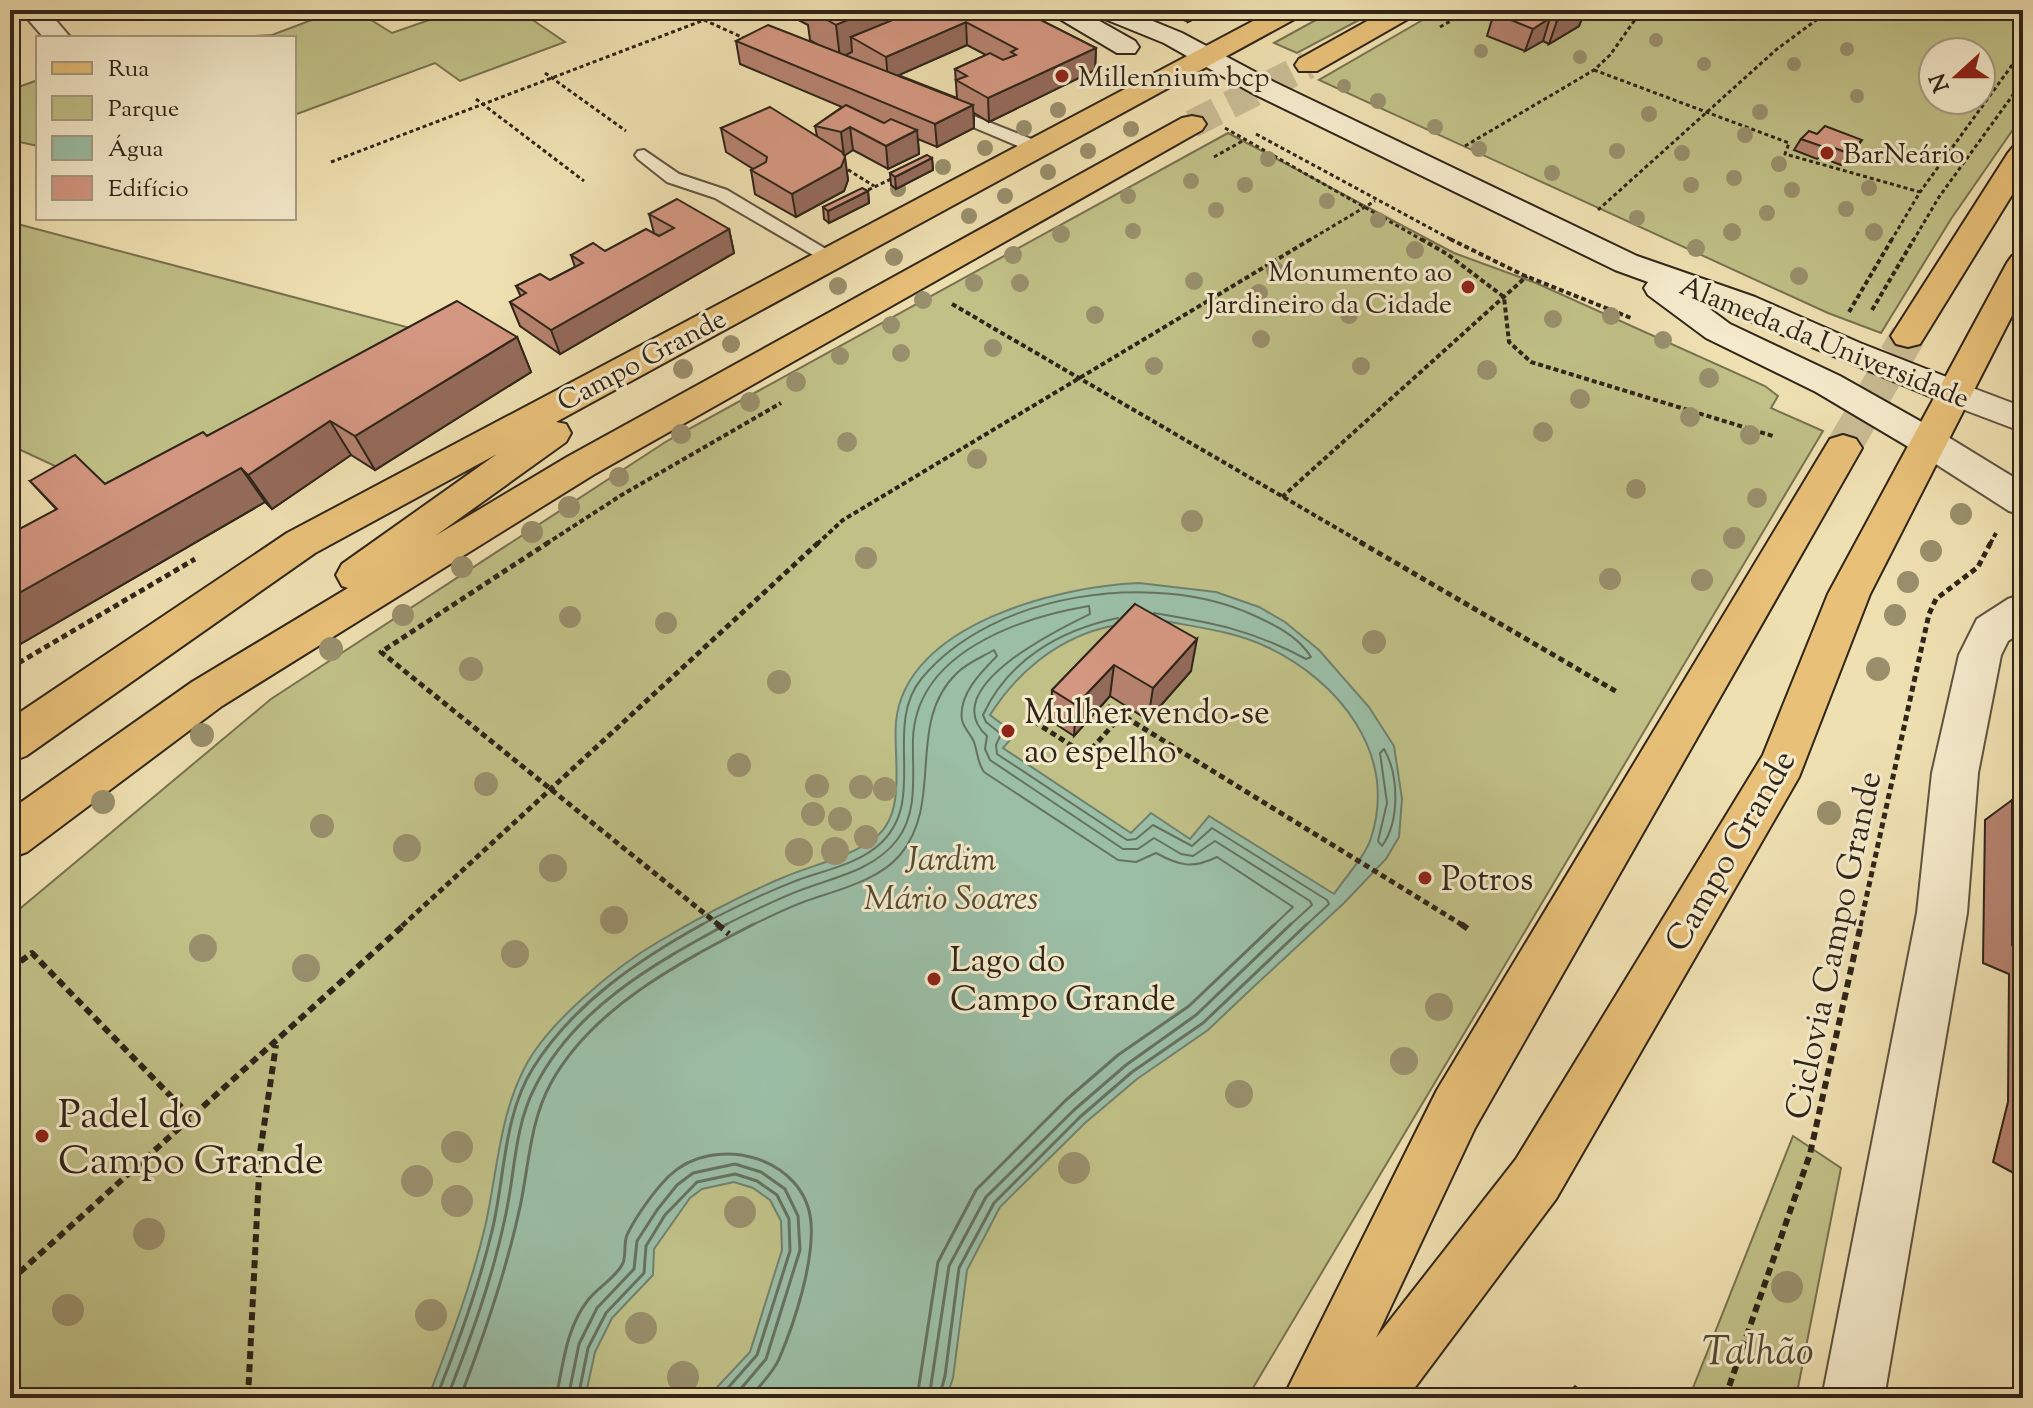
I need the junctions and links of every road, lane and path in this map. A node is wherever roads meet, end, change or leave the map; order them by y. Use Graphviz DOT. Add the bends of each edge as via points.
graph roads {
  1 [pos="33,10"];
  2 [pos="1062,10"];
  3 [pos="1104,10"];
  4 [pos="1293,10"];
  5 [pos="1406,10"];
  6 [pos="1470,10"];
  7 [pos="1642,10"];
  8 [pos="1830,10"];
  9 [pos="1431,32"];
  10 [pos="56,36"];
  11 [pos="753,42"];
  12 [pos="2023,50"];
  13 [pos="1206,57"];
  14 [pos="1308,65"];
  15 [pos="1594,70"];
  16 [pos="545,73"];
  17 [pos="1175,73"];
  18 [pos="551,78"];
  19 [pos="2023,81"];
  20 [pos="1203,88"];
  21 [pos="476,99"];
  22 [pos="918,99"];
  23 [pos="482,104"];
  24 [pos="1709,112"];
  25 [pos="1207,125"];
  26 [pos="628,132"];
  27 [pos="1256,134"];
  28 [pos="1246,139"];
  29 [pos="1038,148"];
  30 [pos="2023,153"];
  31 [pos="1475,154"];
  32 [pos="644,155"];
  33 [pos="834,161"];
  34 [pos="1206,161"];
  35 [pos="331,162"];
  36 [pos="1374,171"];
  37 [pos="584,181"];
  38 [pos="875,187"];
  39 [pos="1920,192"];
  40 [pos="1477,193"];
  41 [pos="1375,201"];
  42 [pos="1366,206"];
  43 [pos="1612,217"];
  44 [pos="832,258"];
  45 [pos="1626,263"];
  46 [pos="2023,263"];
  47 [pos="1527,276"];
  48 [pos="966,296"];
  49 [pos="1504,297"];
  50 [pos="952,304"];
  51 [pos="939,312"];
  52 [pos="1641,322"];
  53 [pos="1843,333"];
  54 [pos="1908,336"];
  55 [pos="667,344"];
  56 [pos="1077,379"];
  57 [pos="1954,393"];
  58 [pos="793,396"];
  59 [pos="2023,420"];
  60 [pos="1773,436"];
  61 [pos="1930,443"];
  62 [pos="1843,448"];
  63 [pos="1282,497"];
  64 [pos="2013,511"];
  65 [pos="2023,610"];
  66 [pos="1617,692"];
  67 [pos="207,694"];
  68 [pos="1065,695"];
  69 [pos="1092,697"];
  70 [pos="1122,715"];
  71 [pos="10,743"];
  72 [pos="552,789"];
  73 [pos="10,837"];
  74 [pos="1468,929"];
  75 [pos="729,934"];
  76 [pos="10,969"];
  77 [pos="276,1043"];
  78 [pos="191,1117"];
  79 [pos="10,1281"];
  80 [pos="1573,1387"];
  81 [pos="1856,1396"];
  82 [pos="248,1398"];
  83 [pos="1314,1398"];
  84 [pos="1368,1398"];
  85 [pos="1586,1398"];
  86 [pos="1725,1398"];
  1 -- 10 [label="main road"];
  2 -- 17 [label="main road"];
  3 -- 13 [label="main road, Alameda da Universidade"];
  4 -- 13 [label="main road, Campo Grande"];
  5 -- 14 [label="main road"];
  6 -- 9 [label="path"];
  7 -- 15 [label="path"];
  8 -- 24 [label="path" via="1777,49"];
  11 -- 18 [label="path" via="704,20"];
  12 -- 39 [label="path"];
  13 -- 17 [label="main road, Campo Grande"];
  13 -- 40 [label="main road, Alameda da Universidade"];
  15 -- 24 [label="path"];
  15 -- 31 [label="path" via="1462,148"];
  16 -- 18 [label="path"];
  17 -- 20 [label="main road"];
  17 -- 29 [label="main road, Campo Grande"];
  18 -- 23 [label="path"];
  18 -- 26 [label="path"];
  19 -- 53 [label="path"];
  21 -- 23 [label="path"];
  22 -- 29 [label="lane"];
  23 -- 35 [label="path"];
  23 -- 37 [label="path"];
  24 -- 39 [label="path" via="1789,143 1785,154"];
  24 -- 43 [label="path" via="1597,210"];
  25 -- 28 [label="path"];
  25 -- 67 [label="main road, Campo Grande" via="580,466"];
  27 -- 41 [label="path"];
  28 -- 34 [label="path"];
  28 -- 42 [label="path"];
  29 -- 44 [label="main road, Campo Grande"];
  30 -- 54 [label="main road"];
  32 -- 44 [label="lane" via="673,178 721,194"];
  33 -- 38 [label="path"];
  36 -- 40 [label="main road, Alameda da Universidade"];
  39 -- 53 [label="path"];
  40 -- 45 [label="main road, Alameda da Universidade"];
  41 -- 42 [label="path"];
  41 -- 47 [label="path"];
  42 -- 49 [label="path" via="1447,254"];
  42 -- 56 [label="path"];
  44 -- 55 [label="main road, Campo Grande"];
  45 -- 53 [label="main road, Alameda da Universidade"];
  45 -- 61 [label="main road, Alameda da Universidade" via="1718,331 1828,384"];
  46 -- 57 [label="main road, Campo Grande"];
  47 -- 49 [label="path"];
  47 -- 52 [label="path"];
  48 -- 50 [label="path"];
  49 -- 60 [label="path" via="1512,351 1531,362"];
  49 -- 63 [label="path"];
  50 -- 51 [label="path"];
  50 -- 56 [label="path"];
  53 -- 57 [label="main road, Alameda da Universidade"];
  55 -- 67 [label="main road" via="608,395 401,540"];
  55 -- 71 [label="main road, Campo Grande" via="301,543"];
  56 -- 63 [label="path"];
  56 -- 72 [label="path" via="843,520"];
  57 -- 59 [label="main road, Alameda da Universidade"];
  57 -- 61 [label="main road, Campo Grande"];
  58 -- 72 [label="path" via="620,496 381,652"];
  61 -- 64 [label="main road, Alameda da Universidade"];
  61 -- 84 [label="main road, Campo Grande" via="1849,594 1775,777 1536,1179"];
  62 -- 83 [label="main road" via="1456,1109"];
  63 -- 66 [label="path"];
  64 -- 86 [label="path, Ciclovia Campo Grande" via="1978,567 1936,599 1929,614 1810,1154"];
  65 -- 81 [label="main road" via="1992,630 1980,655 1955,773 1942,913"];
  67 -- 73 [label="main road, Campo Grande"];
  68 -- 70 [label="path" via="1038,724 1086,755"];
  69 -- 70 [label="path"];
  70 -- 74 [label="path"];
  72 -- 75 [label="path"];
  72 -- 77 [label="path"];
  76 -- 78 [label="path" via="32,953"];
  77 -- 78 [label="path"];
  77 -- 82 [label="path" via="260,1153"];
  78 -- 79 [label="path"];
  80 -- 85 [label="path"];
}
